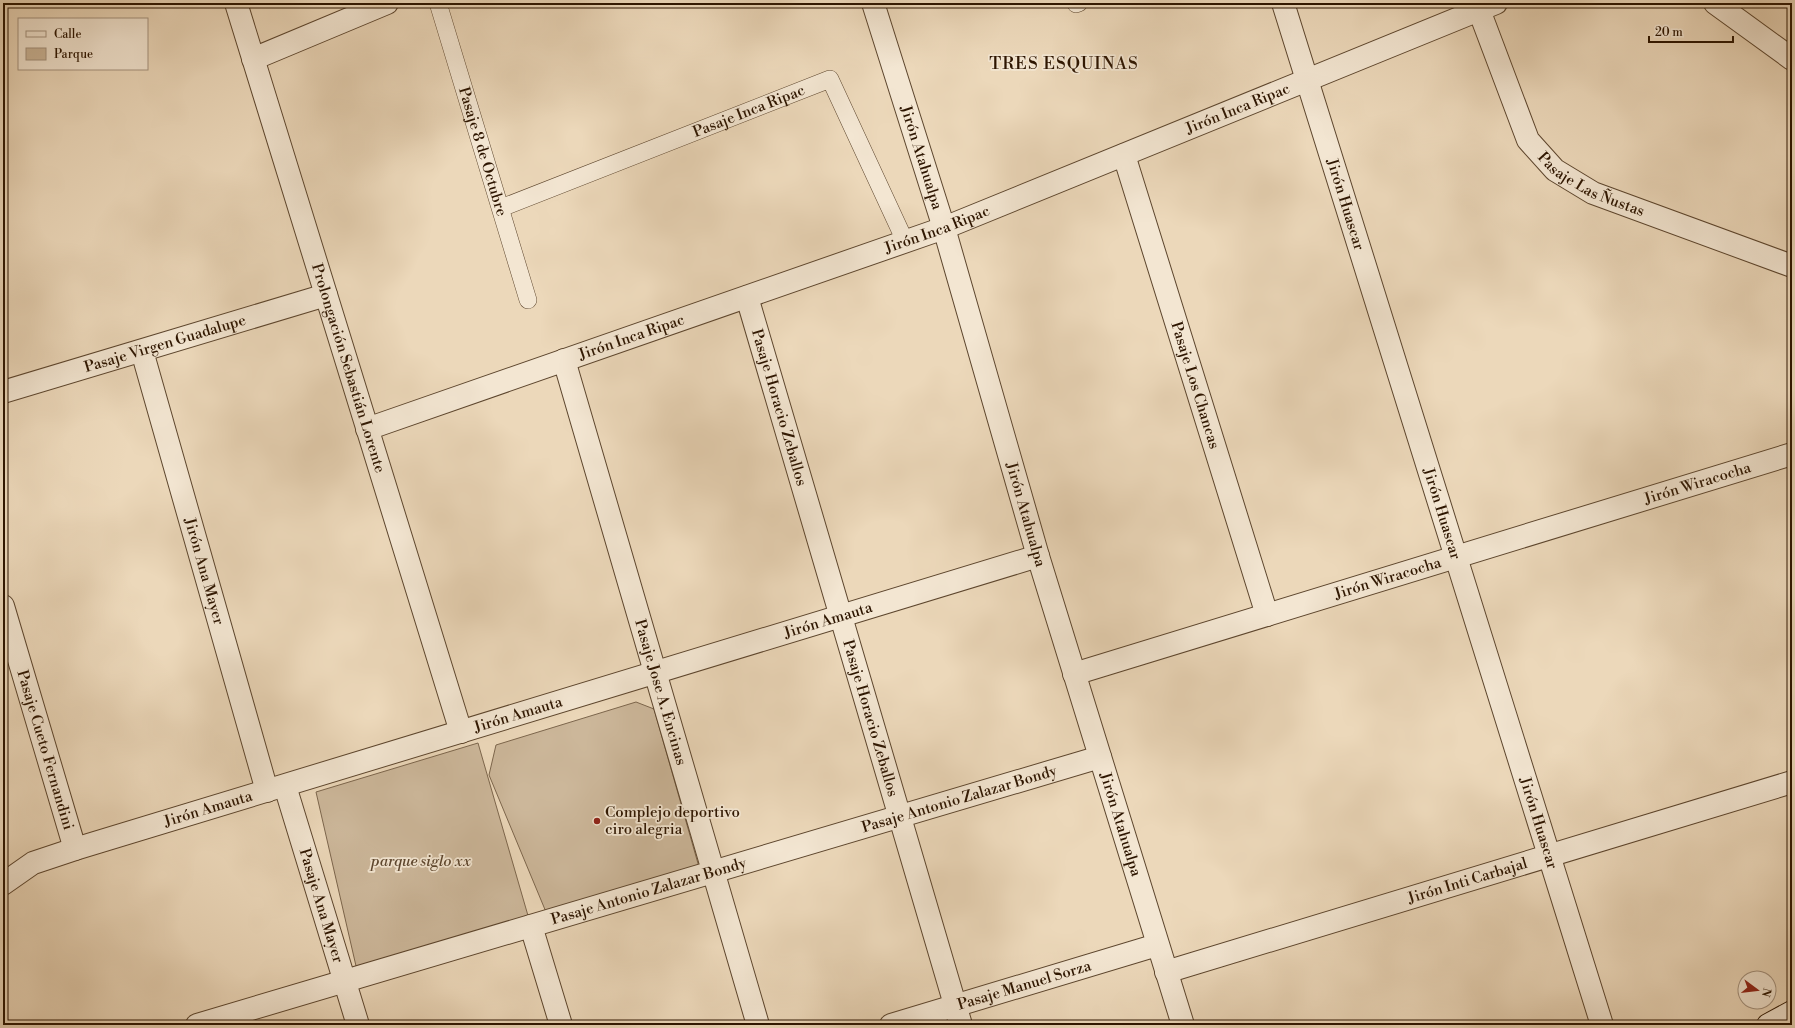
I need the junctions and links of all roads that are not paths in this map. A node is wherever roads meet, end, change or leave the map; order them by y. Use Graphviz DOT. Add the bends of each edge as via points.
graph roads {
  1 [pos="236,3"];
  2 [pos="387,3"];
  3 [pos="438,3"];
  4 [pos="873,3"];
  5 [pos="1283,3"];
  6 [pos="1715,3"];
  7 [pos="1488,6"];
  8 [pos="253,59"];
  9 [pos="1792,59"];
  10 [pos="1307,80"];
  11 [pos="1124,155"];
  12 [pos="502,208"];
  13 [pos="944,228"];
  14 [pos="905,241"];
  15 [pos="1792,266"];
  16 [pos="326,295"];
  17 [pos="748,296"];
  18 [pos="528,300"];
  19 [pos="142,351"];
  20 [pos="564,360"];
  21 [pos="3,392"];
  22 [pos="367,429"];
  23 [pos="1792,454"];
  24 [pos="1038,556"];
  25 [pos="1457,556"];
  26 [pos="3,606"];
  27 [pos="1267,615"];
  28 [pos="841,617"];
  29 [pos="655,673"];
  30 [pos="1074,674"];
  31 [pos="462,732"];
  32 [pos="1100,757"];
  33 [pos="1792,782"];
  34 [pos="276,788"];
  35 [pos="900,817"];
  36 [pos="74,849"];
  37 [pos="1550,855"];
  38 [pos="714,872"];
  39 [pos="3,884"];
  40 [pos="531,926"];
  41 [pos="1157,945"];
  42 [pos="1166,972"];
  43 [pos="345,981"];
  44 [pos="1792,1012"];
  45 [pos="958,1015"];
  46 [pos="1596,1024"];
  47 [pos="197,1025"];
  48 [pos="358,1025"];
  49 [pos="561,1025"];
  50 [pos="758,1025"];
  51 [pos="891,1025"];
  52 [pos="1183,1025"];
  53 [pos="1768,1025"];
  1 -- 8 [label="street, Prolongación Sebastián Lorente"];
  2 -- 8 [label="street"];
  3 -- 12 [label="lane, Pasaje 8 de Octubre"];
  4 -- 13 [label="street, Jirón Atahualpa"];
  5 -- 10 [label="street, Jirón Huascar"];
  6 -- 9 [label="street"];
  7 -- 10 [label="street, Jirón Inca Ripac"];
  7 -- 15 [label="street, Pasaje Las Ñustas" via="1528,140 1555,170 1593,193"];
  8 -- 16 [label="street, Prolongación Sebastián Lorente"];
  10 -- 11 [label="street, Jirón Inca Ripac"];
  10 -- 25 [label="street, Jirón Huascar"];
  11 -- 13 [label="street, Jirón Inca Ripac"];
  11 -- 27 [label="street, Pasaje Los Chancas"];
  12 -- 14 [label="lane, Pasaje Inca Ripac" via="830,79"];
  12 -- 18 [label="lane, Pasaje 8 de Octubre"];
  13 -- 14 [label="street, Jirón Inca Ripac"];
  13 -- 24 [label="street, Jirón Atahualpa"];
  14 -- 17 [label="street, Jirón Inca Ripac"];
  16 -- 19 [label="street, Pasaje Virgen Guadalupe"];
  16 -- 22 [label="street, Prolongación Sebastián Lorente"];
  17 -- 20 [label="street, Jirón Inca Ripac"];
  17 -- 28 [label="street, Pasaje Horacio Zeballos"];
  19 -- 21 [label="street, Pasaje Virgen Guadalupe"];
  19 -- 34 [label="street, Jirón Ana Mayer"];
  20 -- 22 [label="street, Jirón Inca Ripac"];
  20 -- 29 [label="street, Pasaje Jose A. Encinas"];
  22 -- 31 [label="street, Prolongación Sebastián Lorente"];
  23 -- 25 [label="street, Jirón Wiracocha"];
  24 -- 28 [label="street, Jirón Amauta"];
  24 -- 30 [label="street, Jirón Atahualpa"];
  25 -- 27 [label="street, Jirón Wiracocha"];
  25 -- 37 [label="street, Jirón Huascar"];
  26 -- 36 [label="street, Pasaje Cueto Fernandini"];
  27 -- 30 [label="street, Jirón Wiracocha"];
  28 -- 29 [label="street, Jirón Amauta"];
  28 -- 35 [label="street, Pasaje Horacio Zeballos"];
  29 -- 31 [label="street, Jirón Amauta"];
  29 -- 38 [label="street, Pasaje Jose A. Encinas"];
  30 -- 32 [label="street, Jirón Atahualpa"];
  31 -- 34 [label="street, Jirón Amauta"];
  32 -- 35 [label="street, Pasaje Antonio Zalazar Bondy"];
  32 -- 41 [label="street, Jirón Atahualpa"];
  33 -- 37 [label="street, Jirón Inti Carbajal"];
  34 -- 36 [label="street, Jirón Amauta"];
  34 -- 43 [label="street, Pasaje Ana Mayer"];
  35 -- 38 [label="street, Pasaje Antonio Zalazar Bondy"];
  35 -- 45 [label="street, Pasaje Horacio Zeballos"];
  36 -- 39 [label="street, Jirón Amauta" via="33,862"];
  37 -- 42 [label="street, Jirón Inti Carbajal"];
  37 -- 46 [label="street, Jirón Huascar"];
  38 -- 40 [label="street, Pasaje Antonio Zalazar Bondy"];
  38 -- 50 [label="street, Pasaje Jose A. Encinas"];
  40 -- 43 [label="street, Pasaje Antonio Zalazar Bondy"];
  40 -- 49 [label="street"];
  41 -- 42 [label="street, Jirón Atahualpa"];
  41 -- 45 [label="street, Pasaje Manuel Sorza"];
  42 -- 52 [label="street, Jirón Atahualpa"];
  43 -- 47 [label="street, Pasaje Antonio Zalazar Bondy"];
  43 -- 48 [label="street, Pasaje Ana Mayer"];
  44 -- 53 [label="street"];
  45 -- 51 [label="street, Pasaje Manuel Sorza"];
}
